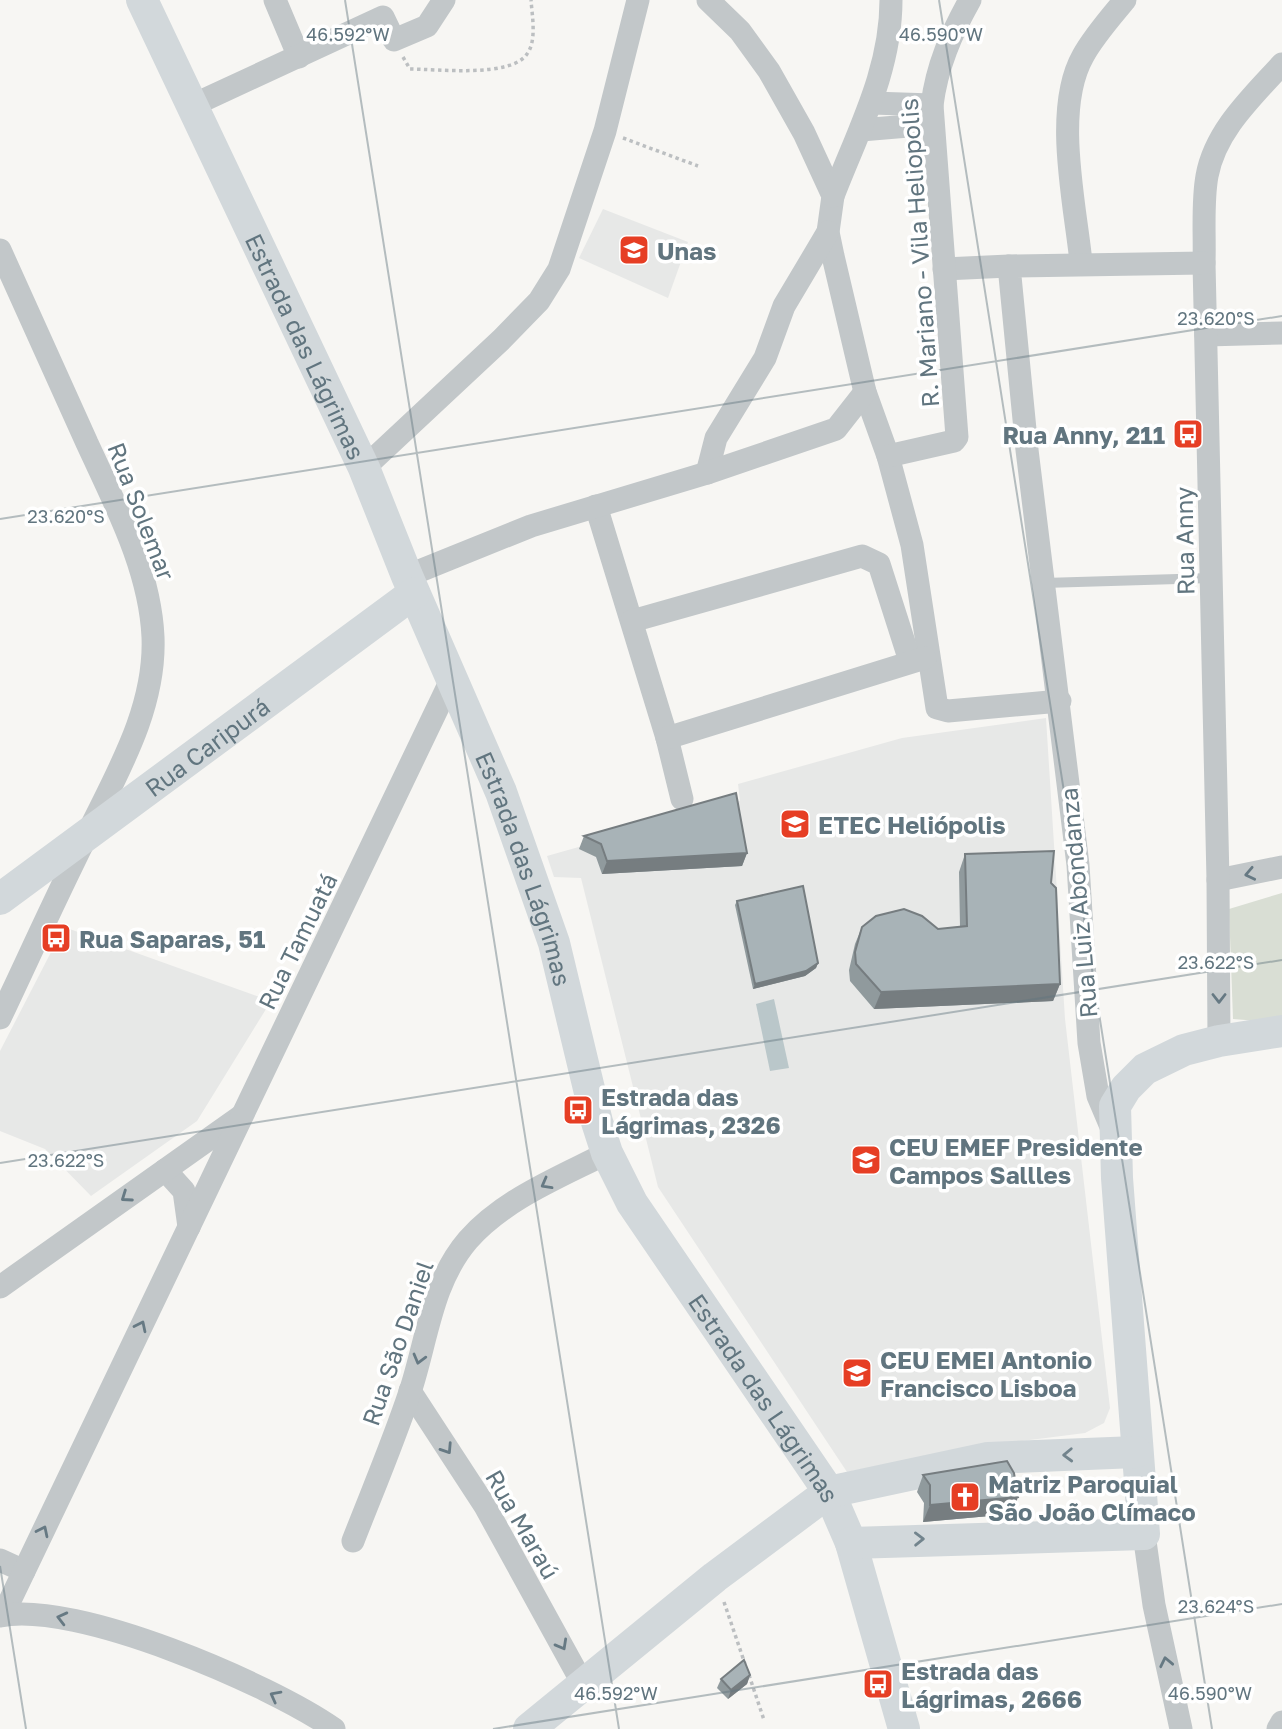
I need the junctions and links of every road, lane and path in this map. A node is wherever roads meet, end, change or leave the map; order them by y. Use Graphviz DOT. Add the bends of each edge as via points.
graph roads {
  1 [pos="142,0"];
  2 [pos="275,0"];
  3 [pos="444,0"];
  4 [pos="531,0"];
  5 [pos="638,0"];
  6 [pos="708,0"];
  7 [pos="891,0"];
  8 [pos="970,0"];
  9 [pos="1125,0"];
  10 [pos="380,8"];
  11 [pos="394,40"];
  12 [pos="299,57"];
  13 [pos="1282,64"];
  14 [pos="872,103"];
  15 [pos="191,106"];
  16 [pos="932,115"];
  17 [pos="861,130"];
  18 [pos="605,131"];
  19 [pos="698,166"];
  20 [pos="833,196"];
  21 [pos="828,232"];
  22 [pos="0,250"];
  23 [pos="1081,262"];
  24 [pos="1204,263"];
  25 [pos="1009,265"];
  26 [pos="944,269"];
  27 [pos="1282,333"];
  28 [pos="1206,335"];
  29 [pos="865,392"];
  30 [pos="888,456"];
  31 [pos="364,468"];
  32 [pos="707,473"];
  33 [pos="596,506"];
  34 [pos="1211,578"];
  35 [pos="1044,583"];
  36 [pos="410,584"];
  37 [pos="632,621"];
  38 [pos="919,659"];
  39 [pos="452,678"];
  40 [pos="1060,701"];
  41 [pos="667,738"];
  42 [pos="682,799"];
  43 [pos="85,837"];
  44 [pos="1282,867"];
  45 [pos="1218,880"];
  46 [pos="0,899"];
  47 [pos="0,1018"];
  48 [pos="1282,1031"];
  49 [pos="1219,1041"];
  50 [pos="242,1116"];
  51 [pos="1115,1135"];
  52 [pos="607,1153"];
  53 [pos="165,1170"];
  54 [pos="189,1227"];
  55 [pos="0,1287"];
  56 [pos="410,1391"];
  57 [pos="1136,1452"];
  58 [pos="829,1492"];
  59 [pos="1144,1534"];
  60 [pos="353,1541"];
  61 [pos="851,1543"];
  62 [pos="0,1560"];
  63 [pos="24,1571"];
  64 [pos="715,1577"];
  65 [pos="1,1615"];
  66 [pos="584,1686"];
  67 [pos="764,1720"];
  68 [pos="1282,1721"];
  69 [pos="334,1729"];
  70 [pos="529,1729"];
  71 [pos="904,1729"];
  72 [pos="1181,1729"];
  73 [pos="1278,1729"];
  1 -- 15 [label="street, Estrada das Lágrimas"];
  2 -- 12 [label="street"];
  3 -- 11 [label="street" via="427,26"];
  4 -- 11 [label="path" via="529,53 512,65 461,71 410,69"];
  5 -- 18 [label="street"];
  6 -- 20 [label="street" via="740,31 769,71"];
  7 -- 14 [label="street" via="887,45"];
  8 -- 16 [label="street, R. Mariano - Vila Heliopolis" via="936,75"];
  9 -- 23 [label="street" via="1083,55 1073,78 1068,132"];
  10 -- 11 [label="street"];
  10 -- 12 [label="street"];
  12 -- 15 [label="street"];
  13 -- 24 [label="street, Rua Anny" via="1228,127 1214,151 1207,177"];
  14 -- 16 [label="street"];
  14 -- 17 [label="street"];
  15 -- 31 [label="street, Estrada das Lágrimas"];
  16 -- 17 [label="street"];
  16 -- 26 [label="street, R. Mariano - Vila Heliopolis"];
  17 -- 20 [label="street"];
  18 -- 19 [label="path"];
  18 -- 31 [label="street" via="559,269 539,301"];
  20 -- 21 [label="street"];
  21 -- 29 [label="street"];
  21 -- 32 [label="street" via="784,306 765,358 716,438"];
  22 -- 43 [label="street, Rua Solemar" via="120,516 148,599 153,639 135,733 116,781"];
  23 -- 24 [label="street"];
  23 -- 25 [label="street"];
  24 -- 28 [label="street, Rua Anny"];
  25 -- 26 [label="street"];
  25 -- 35 [label="street, Rua Luiz Abondanza"];
  26 -- 30 [label="street, R. Mariano - Vila Heliopolis" via="957,437"];
  27 -- 28 [label="street"];
  28 -- 34 [label="street, Rua Anny"];
  29 -- 30 [label="street"];
  29 -- 32 [label="street" via="836,429"];
  30 -- 38 [label="street" via="912,545"];
  31 -- 36 [label="street, Estrada das Lágrimas"];
  32 -- 33 [label="street"];
  33 -- 36 [label="street" via="465,550"];
  33 -- 37 [label="street"];
  34 -- 35 [label="lane"];
  34 -- 45 [label="street, Rua Anny"];
  35 -- 40 [label="street, Rua Luiz Abondanza"];
  36 -- 39 [label="street, Estrada das Lágrimas"];
  36 -- 43 [label="street, Rua Caripurá"];
  37 -- 38 [label="street" via="862,556 879,564"];
  37 -- 41 [label="street"];
  38 -- 40 [label="street" via="942,711"];
  38 -- 41 [label="street"];
  39 -- 50 [label="street, Rua Tamuatá"];
  39 -- 52 [label="street, Estrada das Lágrimas" via="527,861 554,943"];
  40 -- 51 [label="street, Rua Luiz Abondanza" via="1079,865 1093,1072"];
  41 -- 42 [label="street"];
  43 -- 46 [label="street, Rua Caripurá"];
  43 -- 47 [label="street, Rua Solemar"];
  44 -- 45 [label="street, one-way"];
  45 -- 49 [label="street, Rua Anny, one-way"];
  48 -- 49 [label="street"];
  49 -- 51 [label="street" via="1145,1069 1115,1106"];
  50 -- 53 [label="street"];
  50 -- 54 [label="street, Rua Tamuatá"];
  51 -- 57 [label="street, Rua Luiz Abondanza"];
  52 -- 56 [label="street, Rua São Daniel, one-way" via="546,1183 498,1213 468,1239 446,1270"];
  52 -- 58 [label="street, Estrada das Lágrimas" via="632,1203"];
  53 -- 54 [label="street" via="184,1191"];
  53 -- 55 [label="street, one-way"];
  63 -- 54 [label="street, Rua Tamuatá, one-way"];
  56 -- 60 [label="street, Rua São Daniel"];
  56 -- 66 [label="street, Rua Maraú, one-way" via="485,1506"];
  57 -- 58 [label="street, one-way" via="988,1458"];
  57 -- 59 [label="street, Rua Luiz Abondanza"];
  58 -- 61 [label="street, Estrada das Lágrimas"];
  58 -- 64 [label="street"];
  61 -- 59 [label="street, one-way"];
  72 -- 59 [label="street, Rua Luiz Abondanza, one-way"];
  61 -- 71 [label="street, Estrada das Lágrimas"];
  62 -- 63 [label="street"];
  63 -- 65 [label="street, Rua Tamuatá"];
  64 -- 66 [label="street"];
  64 -- 67 [label="path"];
  69 -- 65 [label="street, one-way" via="245,1679 181,1654 55,1616"];
  66 -- 70 [label="street"];
  68 -- 73 [label="street"];
}
